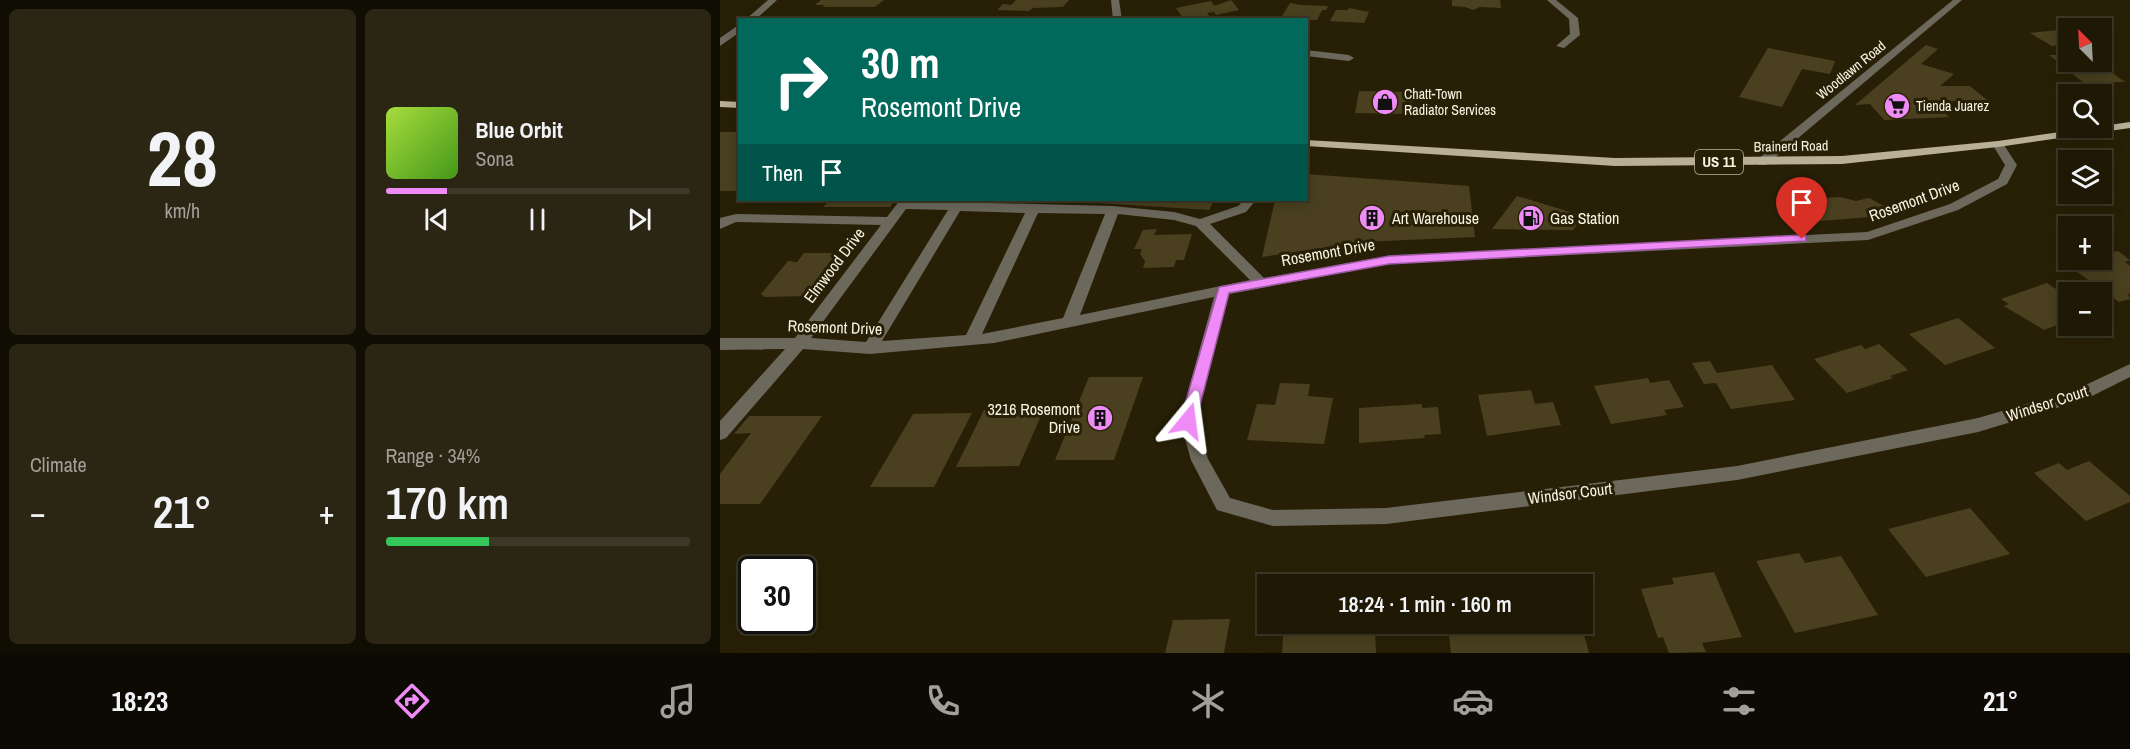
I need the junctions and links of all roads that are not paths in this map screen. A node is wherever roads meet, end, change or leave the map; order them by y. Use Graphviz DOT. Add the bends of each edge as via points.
graph roads {
  1 [pos="773,0"];
  2 [pos="1115,0"];
  3 [pos="1551,0"];
  4 [pos="1958,0"];
  5 [pos="751,18"];
  6 [pos="1118,18"];
  7 [pos="738,29"];
  8 [pos="720,43"];
  9 [pos="1561,46"];
  10 [pos="1308,54"];
  11 [pos="1349,57"];
  12 [pos="720,104"];
  13 [pos="738,105"];
  14 [pos="2130,125"];
  15 [pos="1308,143"];
  16 [pos="1998,144"];
  17 [pos="1762,162"];
  18 [pos="1249,201"];
  19 [pos="904,202"];
  20 [pos="956,207"];
  21 [pos="1033,209"];
  22 [pos="1113,210"];
  23 [pos="890,221"];
  24 [pos="1202,223"];
  25 [pos="720,225"];
  26 [pos="1261,283"];
  27 [pos="1223,290"];
  28 [pos="1069,323"];
  29 [pos="971,340"];
  30 [pos="799,343"];
  31 [pos="720,345"];
  32 [pos="870,348"];
  33 [pos="2130,370"];
  34 [pos="720,433"];
  1 -- 5 [label="street"];
  2 -- 6 [label="street"];
  3 -- 9 [label="street" via="1573,18 1575,35"];
  4 -- 17 [label="street, Woodlawn Road"];
  7 -- 8 [label="street"];
  10 -- 11 [label="street"];
  12 -- 13 [label="main road"];
  14 -- 16 [label="main road, Brainerd Road / US 11"];
  15 -- 17 [label="main road, Brainerd Road / US 11" via="1615,162"];
  16 -- 17 [label="main road, Brainerd Road / US 11" via="1842,160"];
  16 -- 26 [label="street, Rosemont Drive" via="2011,165 2003,181 1954,207 1868,236 1389,260"];
  18 -- 24 [label="street" via="1242,209"];
  19 -- 20 [label="street"];
  19 -- 23 [label="street, Elmwood Drive"];
  20 -- 21 [label="street"];
  20 -- 32 [label="street"];
  21 -- 22 [label="street"];
  21 -- 29 [label="street"];
  22 -- 24 [label="street"];
  22 -- 28 [label="street"];
  23 -- 25 [label="street" via="736,218"];
  23 -- 30 [label="street, Elmwood Drive"];
  24 -- 26 [label="street"];
  26 -- 27 [label="street, Rosemont Drive"];
  27 -- 28 [label="street, Rosemont Drive"];
  27 -- 33 [label="street, Windsor Court" via="1188,421 1200,460 1224,504 1273,518 1386,516 1737,473 1978,425 2080,395"];
  28 -- 29 [label="street, Rosemont Drive"];
  29 -- 32 [label="street, Rosemont Drive"];
  30 -- 31 [label="street, Rosemont Drive"];
  30 -- 32 [label="street, Rosemont Drive"];
  30 -- 34 [label="street, Elmwood Drive"];
}
